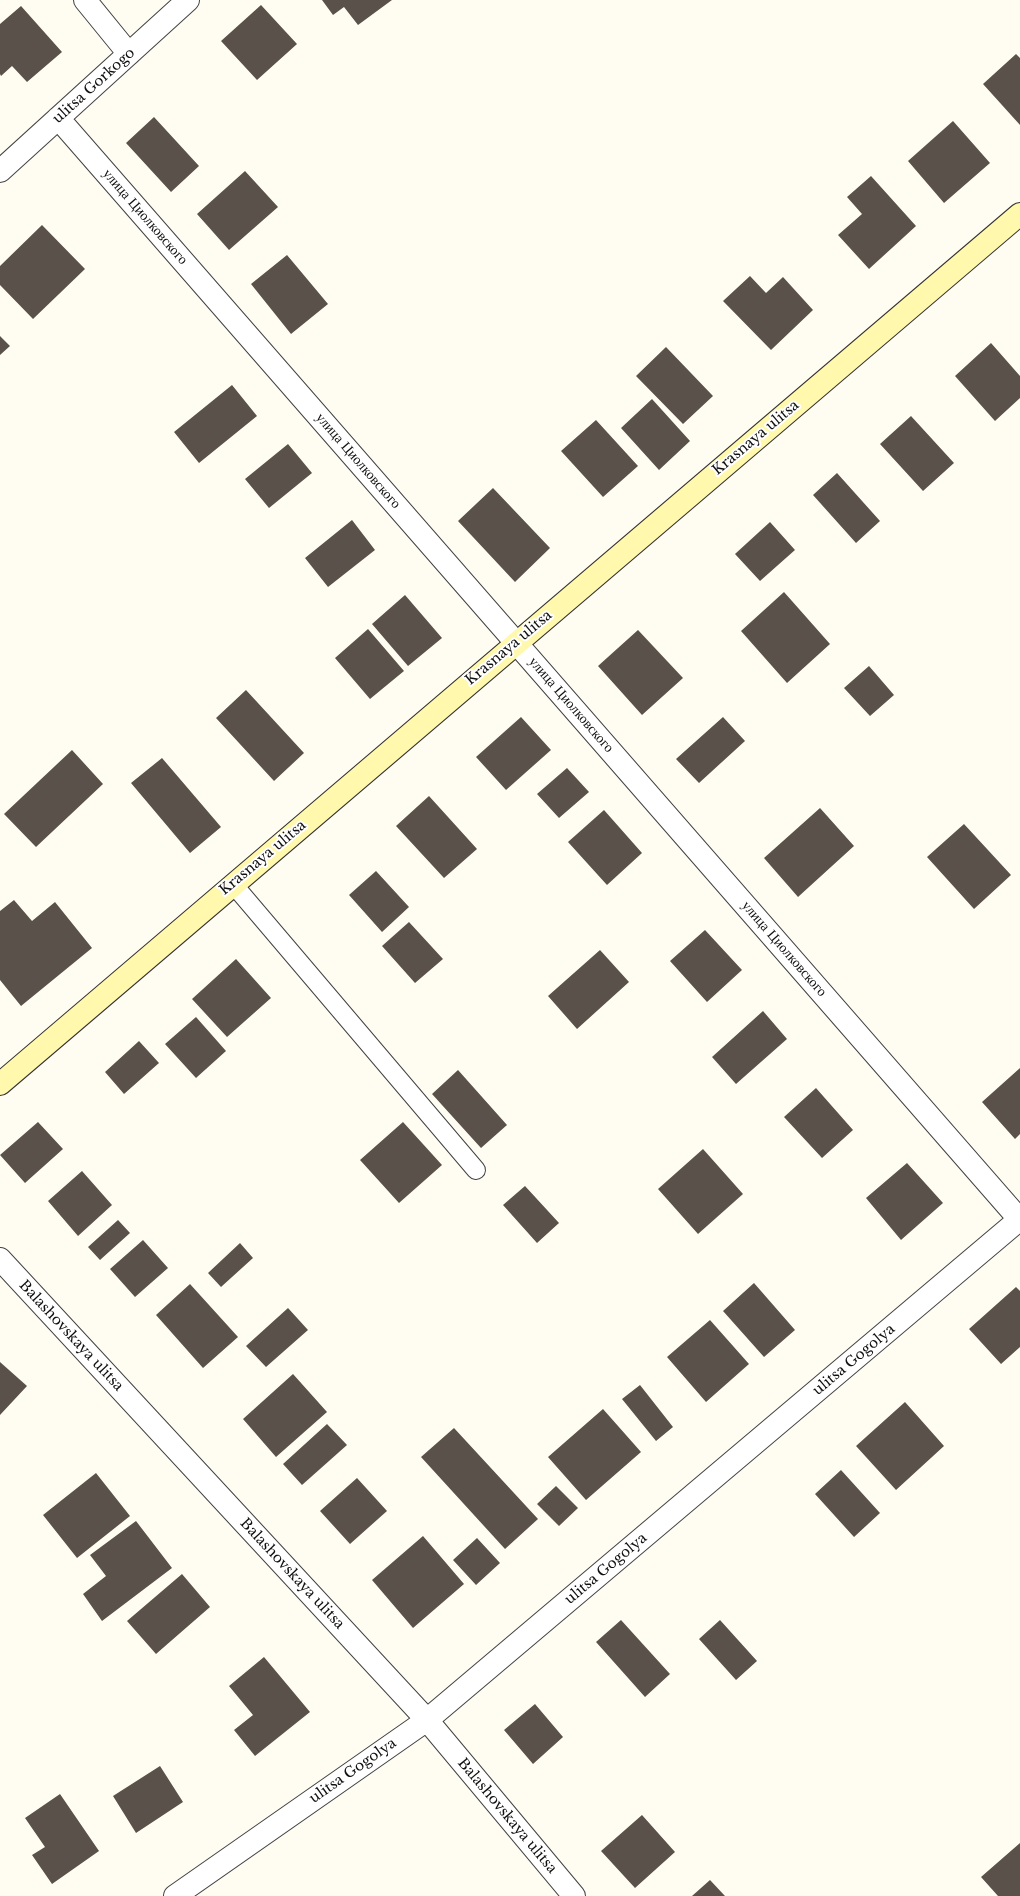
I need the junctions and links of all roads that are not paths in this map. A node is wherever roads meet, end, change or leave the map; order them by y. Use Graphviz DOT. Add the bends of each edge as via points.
graph roads {
  1 [pos="84,0"];
  2 [pos="188,0"];
  3 [pos="129,54"];
  4 [pos="58,118"];
  5 [pos="0,171"];
  6 [pos="1020,214"];
  7 [pos="516,642"];
  8 [pos="233,884"];
  9 [pos="0,1084"];
  10 [pos="476,1170"];
  11 [pos="1020,1220"];
  12 [pos="0,1259"];
  13 [pos="427,1720"];
  14 [pos="175,1896"];
  15 [pos="574,1896"];
  1 -- 3 [label="street"];
  2 -- 3 [label="street, ulitsa Gorkogo"];
  3 -- 4 [label="street, ulitsa Gorkogo"];
  4 -- 5 [label="street, ulitsa Gorkogo"];
  4 -- 7 [label="street, улица Циолковского"];
  6 -- 7 [label="main road, Krasnaya ulitsa"];
  7 -- 8 [label="main road, Krasnaya ulitsa"];
  7 -- 11 [label="street, улица Циолковского"];
  8 -- 9 [label="main road, Krasnaya ulitsa"];
  8 -- 10 [label="lane"];
  11 -- 13 [label="street, ulitsa Gogolya"];
  12 -- 13 [label="street, Balashovskaya ulitsa"];
  13 -- 14 [label="street, ulitsa Gogolya"];
  13 -- 15 [label="street, Balashovskaya ulitsa"];
}
